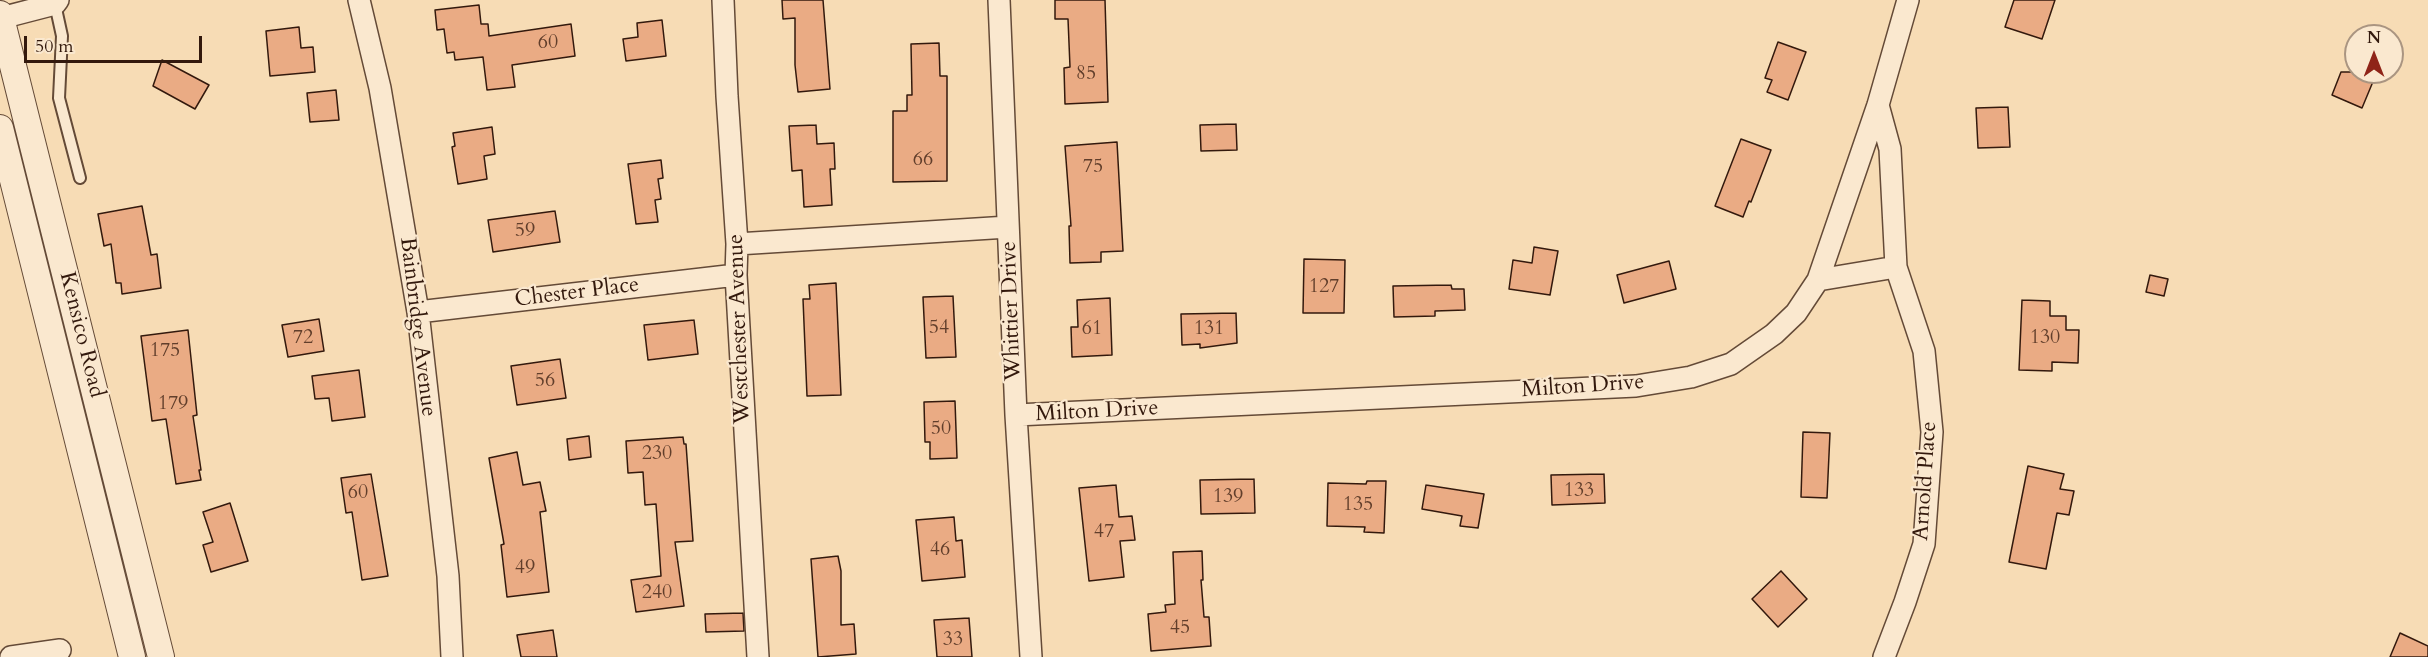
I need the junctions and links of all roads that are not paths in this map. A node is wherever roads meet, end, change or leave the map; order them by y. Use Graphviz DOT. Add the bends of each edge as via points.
graph roads {
  1 [pos="359,0"];
  2 [pos="723,0"];
  3 [pos="999,0"];
  4 [pos="1908,0"];
  5 [pos="56,2"];
  6 [pos="1,16"];
  7 [pos="1878,105"];
  8 [pos="0,128"];
  9 [pos="80,178"];
  10 [pos="1008,227"];
  11 [pos="737,244"];
  12 [pos="1896,267"];
  13 [pos="736,275"];
  14 [pos="1818,280"];
  15 [pos="418,312"];
  16 [pos="1016,416"];
  17 [pos="60,650"];
  18 [pos="11,657"];
  19 [pos="132,657"];
  20 [pos="161,657"];
  21 [pos="452,657"];
  22 [pos="758,657"];
  23 [pos="1031,657"];
  24 [pos="1884,657"];
  1 -- 15 [label="street, Bainbridge Avenue" via="380,88"];
  2 -- 11 [label="street, Westchester Avenue"];
  3 -- 10 [label="street, Whittier Drive"];
  4 -- 7 [label="street, Milton Drive"];
  5 -- 6 [label="street"];
  5 -- 9 [label="lane" via="62,36 59,98"];
  6 -- 20 [label="street, Kensico Road"];
  7 -- 12 [label="street, Arnold Place" via="1890,149"];
  7 -- 14 [label="street, Milton Drive"];
  8 -- 19 [label="street, Kensico Road"];
  10 -- 11 [label="street"];
  10 -- 16 [label="street, Whittier Drive"];
  11 -- 13 [label="street, Westchester Avenue"];
  12 -- 14 [label="street"];
  12 -- 24 [label="street, Arnold Place" via="1923,351 1932,432 1923,544"];
  13 -- 15 [label="street, Chester Place"];
  13 -- 22 [label="street, Westchester Avenue"];
  14 -- 16 [label="street, Milton Drive" via="1796,313 1774,334 1731,364 1691,377 1636,386"];
  15 -- 21 [label="street, Bainbridge Avenue" via="448,576"];
  16 -- 23 [label="street, Whittier Drive"];
  17 -- 18 [label="street"];
}
